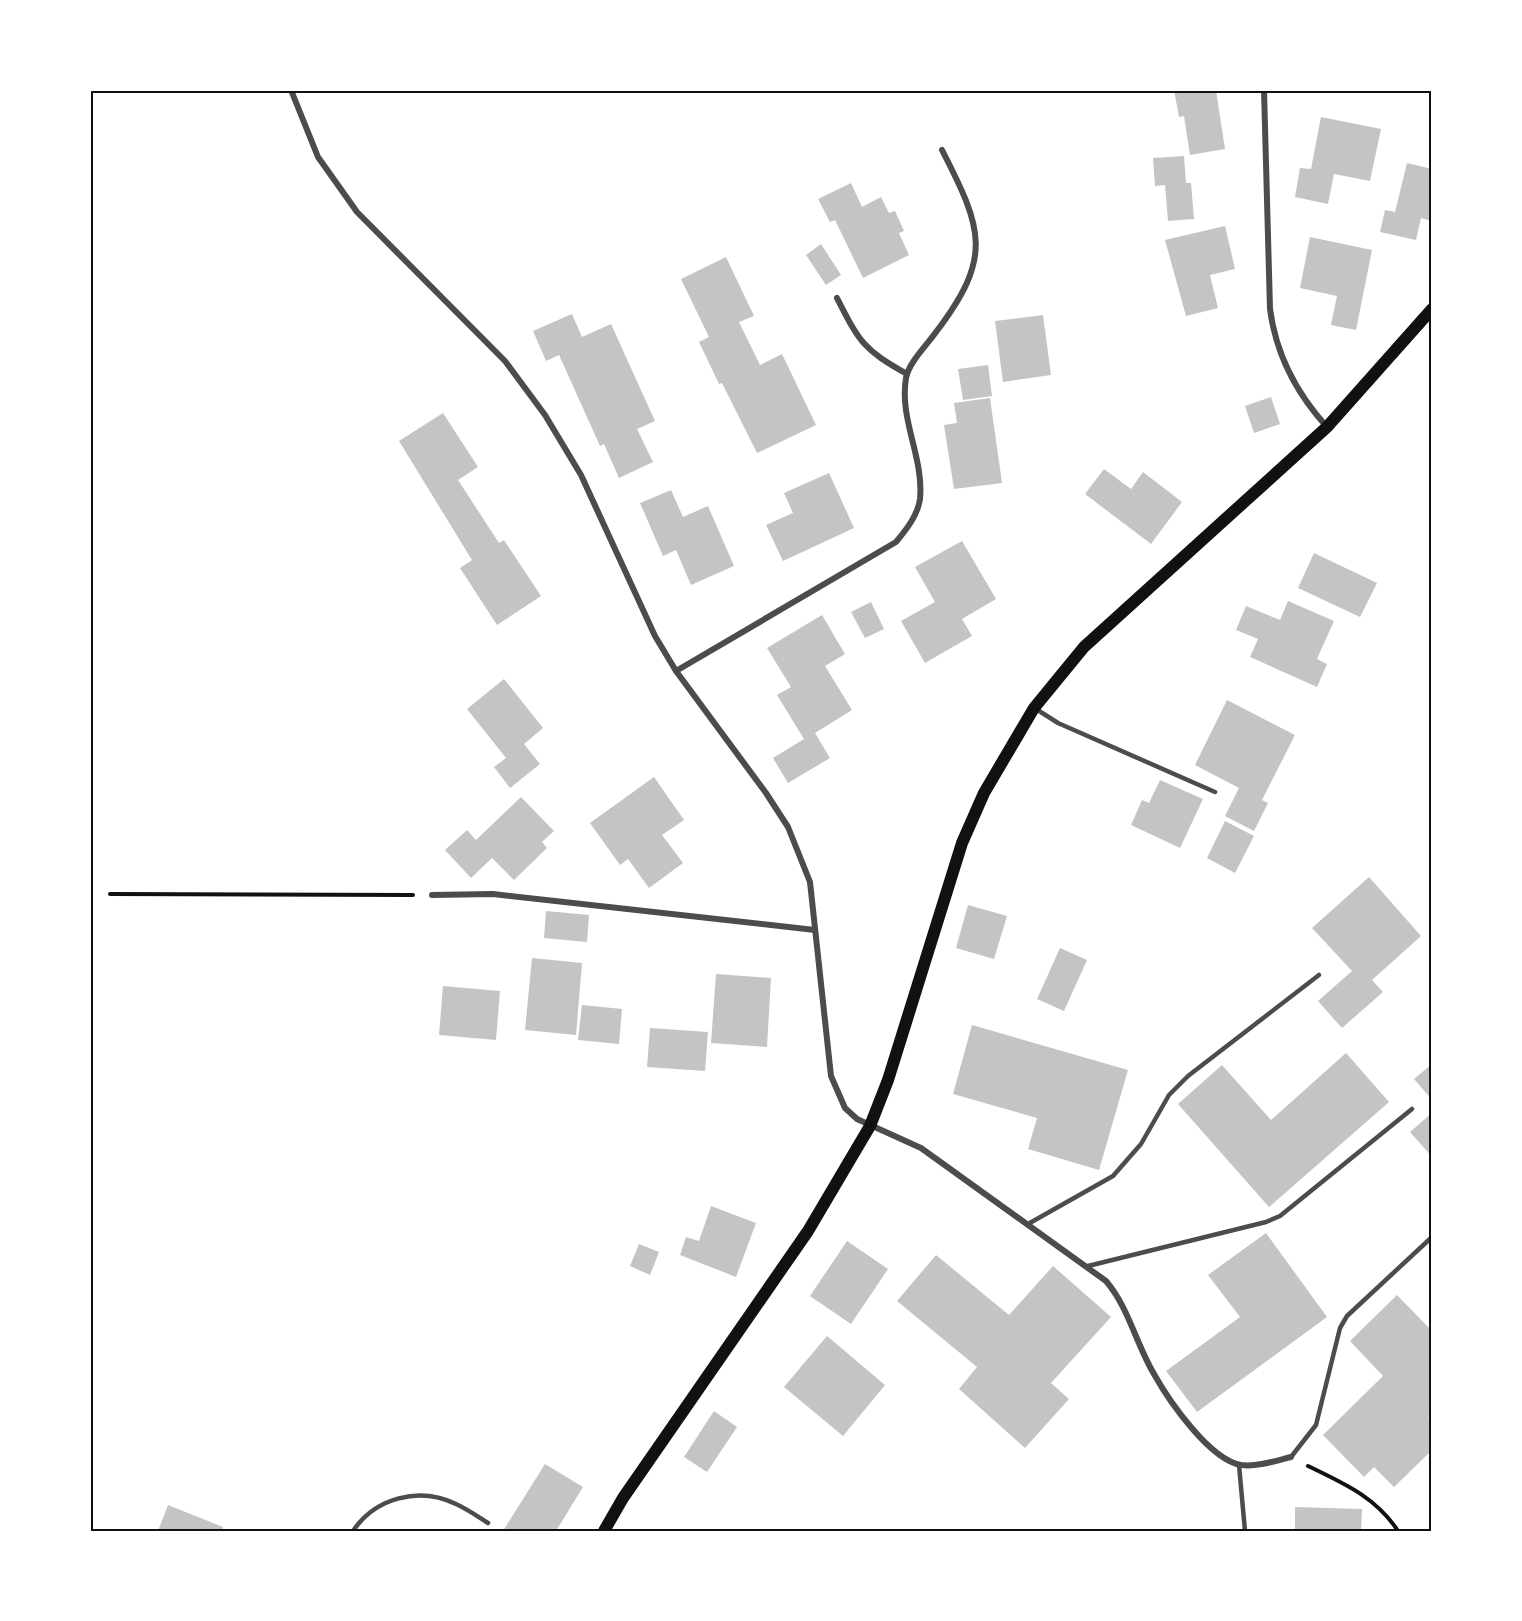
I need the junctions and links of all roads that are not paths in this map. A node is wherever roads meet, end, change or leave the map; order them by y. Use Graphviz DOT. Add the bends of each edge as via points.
graph roads {
  1 [pos="291,90"];
  2 [pos="1264,90"];
  3 [pos="942,150"];
  4 [pos="837,298"];
  5 [pos="1432,309"];
  6 [pos="907,374"];
  7 [pos="1327,427"];
  8 [pos="676,671"];
  9 [pos="1034,708"];
  10 [pos="1215,792"];
  11 [pos="432,895"];
  12 [pos="815,930"];
  13 [pos="1319,975"];
  14 [pos="1413,1109"];
  15 [pos="870,1126"];
  16 [pos="1028,1224"];
  17 [pos="1432,1237"];
  18 [pos="1088,1266"];
  19 [pos="1291,1457"];
  20 [pos="1239,1465"];
  21 [pos="488,1523"];
  22 [pos="353,1531"];
  23 [pos="604,1531"];
  24 [pos="1245,1531"];
  1 -- 8 [label="street" via="318,157 357,212 505,361 545,415 581,475 655,636"];
  2 -- 7 [label="street" via="1273,332 1295,384"];
  3 -- 6 [label="street" via="967,199 974,226 974,271 960,301"];
  4 -- 6 [label="street" via="858,338 874,355"];
  5 -- 7 [label="main road"];
  6 -- 8 [label="street" via="903,400 919,476 920,500 911,523 896,542"];
  7 -- 9 [label="main road" via="1084,647"];
  8 -- 12 [label="street" via="788,827 810,882"];
  9 -- 10 [label="lane" via="1058,723"];
  9 -- 15 [label="main road" via="984,793 962,843"];
  11 -- 12 [label="street" via="493,894"];
  12 -- 15 [label="street" via="831,1076 845,1108"];
  13 -- 16 [label="lane" via="1168,1095 1141,1144 1113,1176"];
  14 -- 18 [label="lane" via="1280,1216"];
  15 -- 16 [label="street" via="921,1148"];
  15 -- 23 [label="main road" via="808,1231 622,1498"];
  16 -- 18 [label="street"];
  17 -- 19 [label="lane" via="1347,1316 1340,1328 1316,1425"];
  18 -- 20 [label="street" via="1118,1295 1154,1374 1191,1427 1219,1454"];
  19 -- 20 [label="street"];
  20 -- 24 [label="lane"];
  21 -- 22 [label="lane" via="454,1503 429,1496 408,1497 381,1503"];
}
